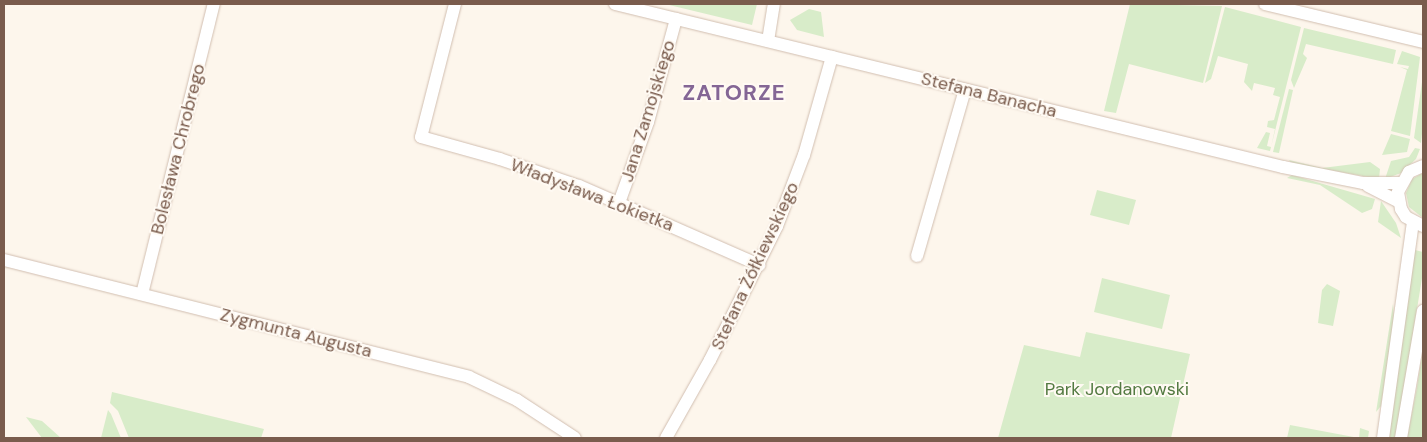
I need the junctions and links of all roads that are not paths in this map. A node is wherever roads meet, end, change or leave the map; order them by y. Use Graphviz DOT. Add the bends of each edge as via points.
graph roads {
  1 [pos="214,4"];
  2 [pos="455,4"];
  3 [pos="615,4"];
  4 [pos="774,4"];
  5 [pos="1265,4"];
  6 [pos="676,19"];
  7 [pos="768,41"];
  8 [pos="1423,42"];
  9 [pos="832,57"];
  10 [pos="965,90"];
  11 [pos="1423,161"];
  12 [pos="1423,166"];
  13 [pos="1363,184"];
  14 [pos="1400,184"];
  15 [pos="1398,200"];
  16 [pos="619,203"];
  17 [pos="1418,224"];
  18 [pos="917,256"];
  19 [pos="4,260"];
  20 [pos="759,264"];
  21 [pos="142,294"];
  22 [pos="1423,311"];
  23 [pos="575,438"];
  24 [pos="666,438"];
  25 [pos="1383,438"];
  26 [pos="1401,438"];
  1 -- 21 [label="street, Bolesława Chrobrego"];
  2 -- 16 [label="street, Władysława Łokietka" via="420,137 517,164"];
  3 -- 6 [label="street, Stefana Banacha"];
  4 -- 7 [label="street"];
  5 -- 8 [label="street"];
  6 -- 7 [label="street, Stefana Banacha"];
  6 -- 16 [label="street, Jana Zamojskiego" via="648,122"];
  7 -- 9 [label="street, Stefana Banacha"];
  9 -- 10 [label="street, Stefana Banacha"];
  9 -- 20 [label="street, Stefana Żółkiewskiego" via="796,178"];
  10 -- 13 [label="street, Stefana Banacha"];
  10 -- 18 [label="street"];
  11 -- 12 [label="street"];
  12 -- 14 [label="street" via="1409,172"];
  13 -- 14 [label="street, Stefana Banacha"];
  13 -- 15 [label="street, Stefana Banacha"];
  14 -- 15 [label="street"];
  15 -- 17 [label="street" via="1406,217"];
  16 -- 20 [label="street, Władysława Łokietka"];
  17 -- 25 [label="street"];
  19 -- 21 [label="street, Zygmunta Augusta"];
  20 -- 24 [label="street, Stefana Żółkiewskiego"];
  21 -- 23 [label="street, Zygmunta Augusta" via="469,377 517,400"];
  22 -- 26 [label="street"];
}
